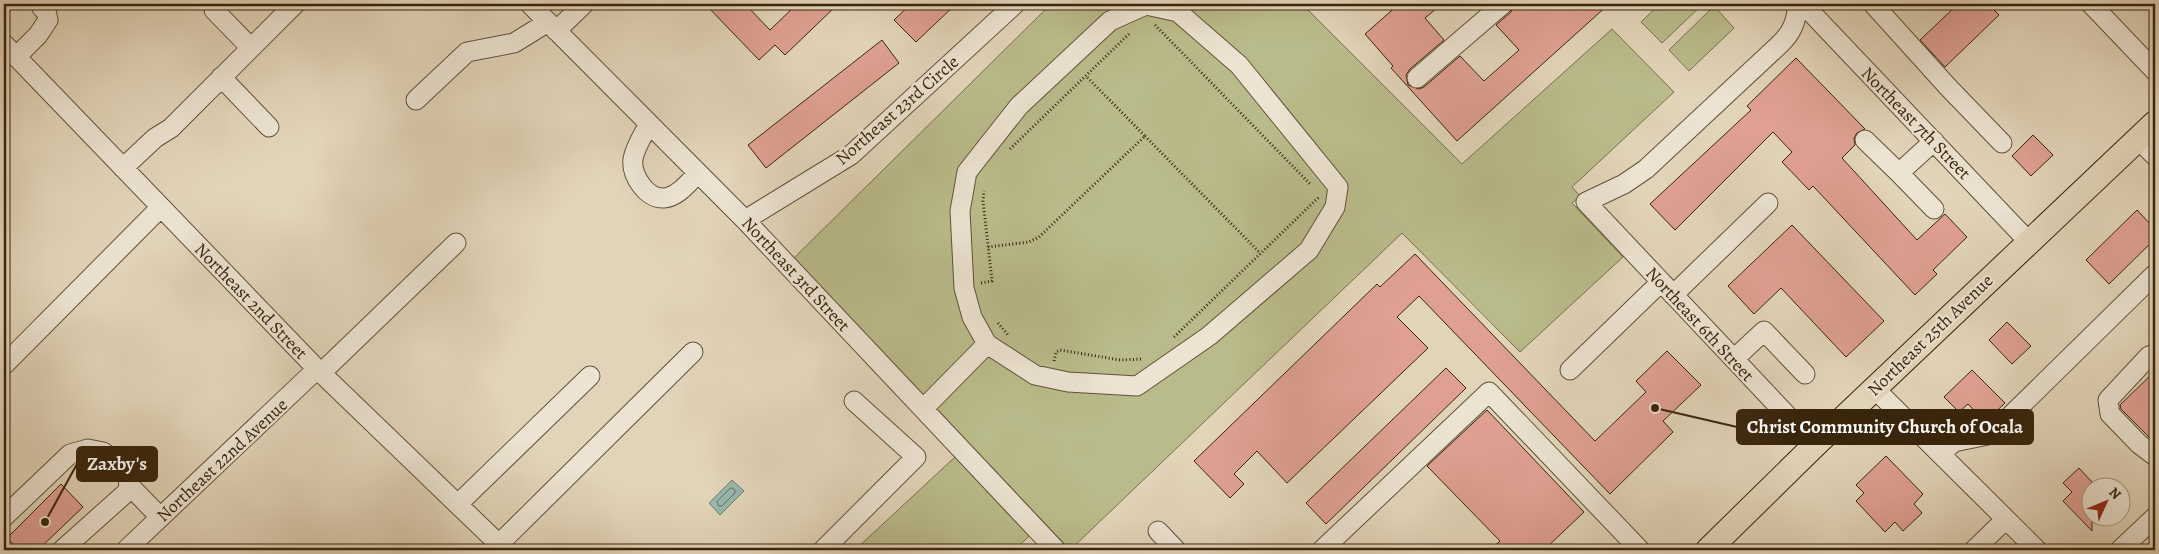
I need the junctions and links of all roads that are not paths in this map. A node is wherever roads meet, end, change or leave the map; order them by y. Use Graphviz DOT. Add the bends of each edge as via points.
graph roads {
  1 [pos="292,4"];
  2 [pos="530,4"];
  3 [pos="584,4"];
  4 [pos="1015,4"];
  5 [pos="1502,4"];
  6 [pos="1798,4"];
  7 [pos="1803,4"];
  8 [pos="1873,4"];
  9 [pos="2098,6"];
  10 [pos="42,8"];
  11 [pos="214,10"];
  12 [pos="552,27"];
  13 [pos="251,48"];
  14 [pos="10,51"];
  15 [pos="2155,72"];
  16 [pos="221,78"];
  17 [pos="1417,78"];
  18 [pos="416,100"];
  19 [pos="2155,123"];
  20 [pos="649,124"];
  21 [pos="269,127"];
  22 [pos="2138,139"];
  23 [pos="1865,140"];
  24 [pos="1934,141"];
  25 [pos="2002,143"];
  26 [pos="2155,156"];
  27 [pos="123,168"];
  28 [pos="698,173"];
  29 [pos="1898,173"];
  30 [pos="1768,203"];
  31 [pos="161,207"];
  32 [pos="1934,209"];
  33 [pos="745,220"];
  34 [pos="2029,242"];
  35 [pos="456,243"];
  36 [pos="2155,274"];
  37 [pos="1667,288"];
  38 [pos="987,344"];
  39 [pos="693,352"];
  40 [pos="2155,354"];
  41 [pos="1734,359"];
  42 [pos="4,365"];
  43 [pos="1570,370"];
  44 [pos="319,371"];
  45 [pos="1806,374"];
  46 [pos="590,376"];
  47 [pos="1874,388"];
  48 [pos="854,401"];
  49 [pos="923,409"];
  50 [pos="1815,445"];
  51 [pos="1940,454"];
  52 [pos="2155,456"];
  53 [pos="128,485"];
  54 [pos="458,504"];
  55 [pos="4,517"];
  56 [pos="160,517"];
  57 [pos="2155,517"];
  58 [pos="2006,519"];
  59 [pos="1158,531"];
  60 [pos="502,547"];
  61 [pos="62,550"];
  62 [pos="126,550"];
  63 [pos="823,550"];
  64 [pos="1056,550"];
  65 [pos="1176,550"];
  66 [pos="1322,550"];
  67 [pos="1640,550"];
  68 [pos="1708,550"];
  69 [pos="1974,550"];
  70 [pos="2037,550"];
  71 [pos="2120,550"];
  1 -- 13 [label="street"];
  2 -- 12 [label="street, Northeast 3rd Street"];
  3 -- 12 [label="street"];
  4 -- 33 [label="street, Northeast 23rd Circle" via="850,155"];
  5 -- 17 [label="street"];
  6 -- 37 [label="street, Northeast 6th Street" via="1796,24 1778,46 1646,169 1624,184 1586,202"];
  7 -- 24 [label="street, Northeast 7th Street"];
  8 -- 25 [label="street"];
  9 -- 15 [label="street"];
  10 -- 14 [label="street" via="48,20 38,35"];
  11 -- 13 [label="street"];
  12 -- 18 [label="street" via="514,43 467,52"];
  12 -- 20 [label="street, Northeast 3rd Street"];
  13 -- 16 [label="street"];
  14 -- 27 [label="street, Northeast 2nd Street"];
  16 -- 21 [label="street"];
  16 -- 27 [label="street" via="171,128 155,138"];
  19 -- 22 [label="main road, Northeast 25th Avenue"];
  20 -- 28 [label="street, Northeast 3rd Street"];
  20 -- 28 [label="street" via="633,158 633,168 641,185 652,195 664,198 679,192"];
  22 -- 26 [label="street"];
  22 -- 34 [label="main road, Northeast 25th Avenue"];
  23 -- 29 [label="street"];
  24 -- 29 [label="street"];
  24 -- 34 [label="street, Northeast 7th Street"];
  27 -- 31 [label="street, Northeast 2nd Street"];
  28 -- 33 [label="street, Northeast 3rd Street"];
  29 -- 32 [label="street"];
  30 -- 37 [label="street"];
  31 -- 42 [label="street"];
  31 -- 44 [label="street, Northeast 2nd Street"];
  33 -- 49 [label="street, Northeast 3rd Street"];
  34 -- 47 [label="main road, Northeast 25th Avenue"];
  35 -- 44 [label="street, Northeast 22nd Avenue"];
  36 -- 51 [label="street" via="1996,429 1988,435 1954,442"];
  37 -- 41 [label="street, Northeast 6th Street"];
  37 -- 43 [label="street"];
  38 -- 38 [label="street" via="1035,375 1068,382 1137,386 1209,336 1309,250 1335,207 1338,187 1239,66 1178,12 1146,5 1110,20 1019,106 967,172 960,211 964,288 972,317"];
  38 -- 49 [label="street"];
  39 -- 60 [label="street"];
  40 -- 52 [label="street" via="2149,356 2108,400 2110,414"];
  41 -- 45 [label="street" via="1764,331"];
  41 -- 50 [label="street, Northeast 6th Street"];
  44 -- 54 [label="street, Northeast 2nd Street"];
  44 -- 56 [label="street, Northeast 22nd Avenue"];
  46 -- 54 [label="street"];
  47 -- 50 [label="main road, Northeast 25th Avenue"];
  47 -- 51 [label="street"];
  48 -- 63 [label="street" via="916,457"];
  49 -- 64 [label="street, Northeast 3rd Street"];
  50 -- 68 [label="main road, Northeast 25th Avenue"];
  51 -- 58 [label="street"];
  53 -- 55 [label="street" via="130,479 112,458 88,449 70,454"];
  53 -- 56 [label="street"];
  53 -- 61 [label="street" via="128,490"];
  54 -- 60 [label="street, Northeast 2nd Street"];
  56 -- 62 [label="street, Northeast 22nd Avenue"];
  57 -- 71 [label="street"];
  58 -- 69 [label="street"];
  58 -- 70 [label="street"];
  59 -- 65 [label="street"];
  66 -- 67 [label="street" via="1489,392"];
}
